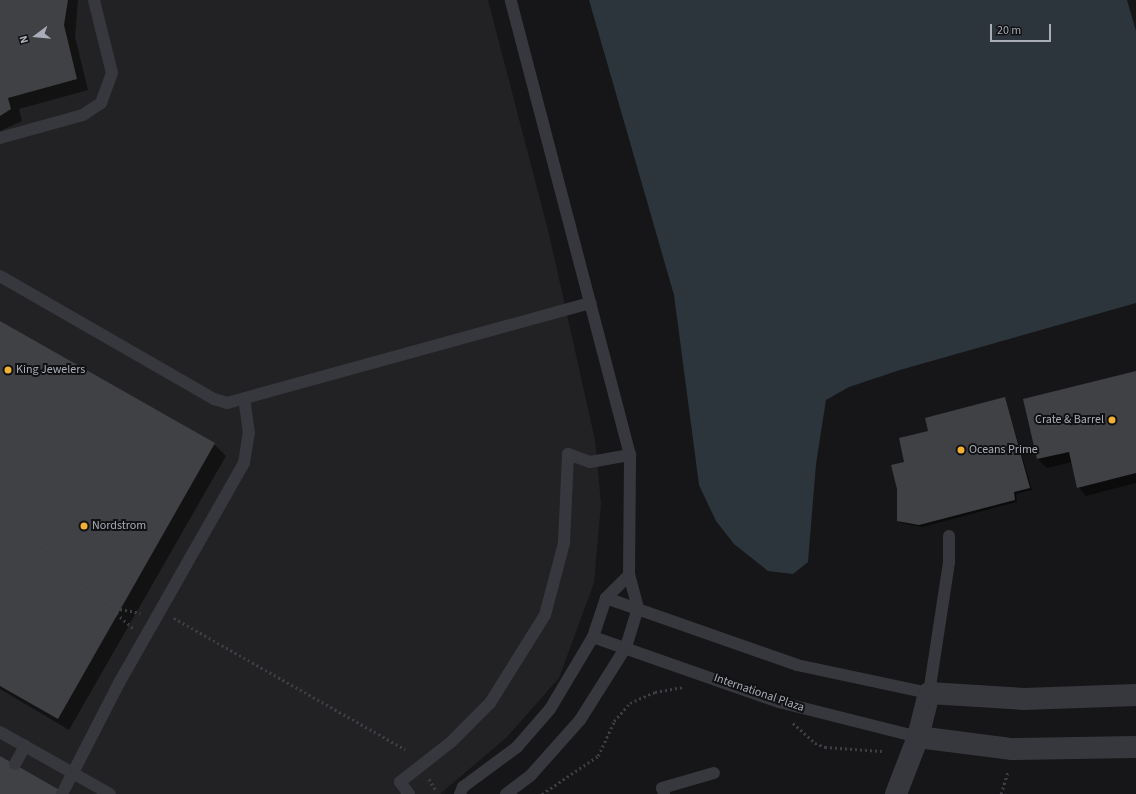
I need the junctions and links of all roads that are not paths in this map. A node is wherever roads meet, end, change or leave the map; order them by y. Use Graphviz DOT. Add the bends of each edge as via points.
graph roads {
  1 [pos="94,0"];
  2 [pos="511,0"];
  3 [pos="0,138"];
  4 [pos="0,276"];
  5 [pos="590,303"];
  6 [pos="244,398"];
  7 [pos="630,455"];
  8 [pos="949,536"];
  9 [pos="629,575"];
  10 [pos="606,598"];
  11 [pos="638,608"];
  12 [pos="593,637"];
  13 [pos="626,647"];
  14 [pos="929,693"];
  15 [pos="1136,695"];
  16 [pos="0,732"];
  17 [pos="918,738"];
  18 [pos="26,746"];
  19 [pos="1136,747"];
  20 [pos="15,764"];
  21 [pos="73,772"];
  22 [pos="714,773"];
  23 [pos="62,794"];
  24 [pos="110,794"];
  25 [pos="409,794"];
  26 [pos="460,794"];
  27 [pos="506,794"];
  28 [pos="664,794"];
  29 [pos="896,794"];
  1 -- 3 [label="lane" via="112,73 101,103 84,116"];
  2 -- 5 [label="lane"];
  4 -- 6 [label="lane" via="214,399 227,403"];
  5 -- 6 [label="lane"];
  5 -- 7 [label="lane"];
  6 -- 21 [label="lane" via="249,433 244,462 144,638"];
  7 -- 9 [label="lane"];
  7 -- 25 [label="lane" via="590,462 568,454 564,543 545,615 490,703 451,742 400,782"];
  8 -- 14 [label="lane" via="949,562"];
  9 -- 10 [label="lane"];
  9 -- 11 [label="lane"];
  10 -- 11 [label="lane"];
  10 -- 12 [label="lane"];
  11 -- 13 [label="lane"];
  11 -- 14 [label="lane" via="797,665"];
  12 -- 13 [label="lane, International Plaza"];
  12 -- 26 [label="lane" via="550,708 517,747 464,787"];
  13 -- 17 [label="lane, International Plaza" via="779,702"];
  13 -- 27 [label="lane" via="580,720 531,775"];
  14 -- 15 [label="street" via="1024,699"];
  14 -- 17 [label="street"];
  16 -- 18 [label="lane"];
  17 -- 19 [label="street" via="1012,749"];
  17 -- 29 [label="street"];
  18 -- 20 [label="lane"];
  18 -- 21 [label="lane"];
  21 -- 23 [label="lane"];
  21 -- 24 [label="lane"];
  22 -- 28 [label="lane" via="662,788"];
}
